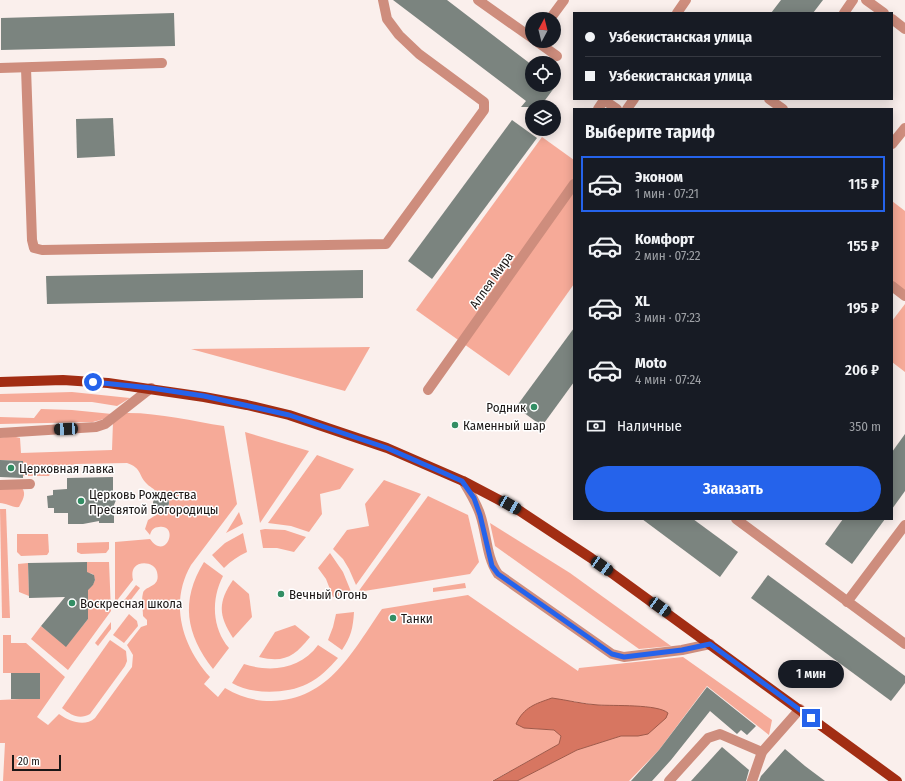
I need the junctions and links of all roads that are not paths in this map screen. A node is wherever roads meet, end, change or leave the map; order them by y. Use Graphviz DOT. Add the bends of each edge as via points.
graph roads {
  1 [pos="383,0"];
  2 [pos="478,0"];
  3 [pos="564,0"];
  4 [pos="686,0"];
  5 [pos="853,0"];
  6 [pos="866,0"];
  7 [pos="555,12"];
  8 [pos="678,12"];
  9 [pos="845,12"];
  10 [pos="883,12"];
  11 [pos="893,20"];
  12 [pos="905,28"];
  13 [pos="525,33"];
  14 [pos="546,48"];
  15 [pos="557,56"];
  16 [pos="162,63"];
  17 [pos="0,68"];
  18 [pos="26,68"];
  19 [pos="604,100"];
  20 [pos="616,108"];
  21 [pos="904,130"];
  22 [pos="893,143"];
  23 [pos="573,185"];
  24 [pos="893,287"];
  25 [pos="905,296"];
  26 [pos="0,382"];
  27 [pos="151,388"];
  28 [pos="428,390"];
  29 [pos="0,433"];
  30 [pos="462,481"];
  31 [pos="30,484"];
  32 [pos="0,485"];
  33 [pos="737,520"];
  34 [pos="905,525"];
  35 [pos="848,602"];
  36 [pos="710,644"];
  37 [pos="905,644"];
  38 [pos="800,709"];
  39 [pos="762,752"];
  40 [pos="669,781"];
  41 [pos="752,781"];
  42 [pos="897,781"];
  1 -- 18 [label="street" via="387,19 399,36 484,102 484,110 386,244 42,250 34,248"];
  2 -- 13 [label="street"];
  3 -- 7 [label="street"];
  4 -- 8 [label="street"];
  5 -- 9 [label="street"];
  6 -- 10 [label="street"];
  11 -- 12 [label="street"];
  14 -- 15 [label="street"];
  16 -- 18 [label="street"];
  17 -- 18 [label="street"];
  19 -- 20 [label="street"];
  21 -- 22 [label="street"];
  23 -- 28 [label="street, Аллея Мира"];
  24 -- 25 [label="street"];
  26 -- 27 [label="main road" via="63,380"];
  27 -- 29 [label="street" via="105,424 96,427"];
  27 -- 30 [label="main road" via="204,396 289,415 387,448"];
  30 -- 36 [label="main road" via="520,511 591,558"];
  30 -- 36 [label="street" via="474,498 492,566 498,574 612,654 624,657"];
  31 -- 32 [label="street"];
  33 -- 35 [label="street"];
  34 -- 35 [label="street"];
  35 -- 37 [label="street"];
  36 -- 38 [label="main road"];
  38 -- 39 [label="street"];
  38 -- 42 [label="main road"];
  39 -- 40 [label="street" via="720,734 708,738"];
  39 -- 41 [label="street"];
}
